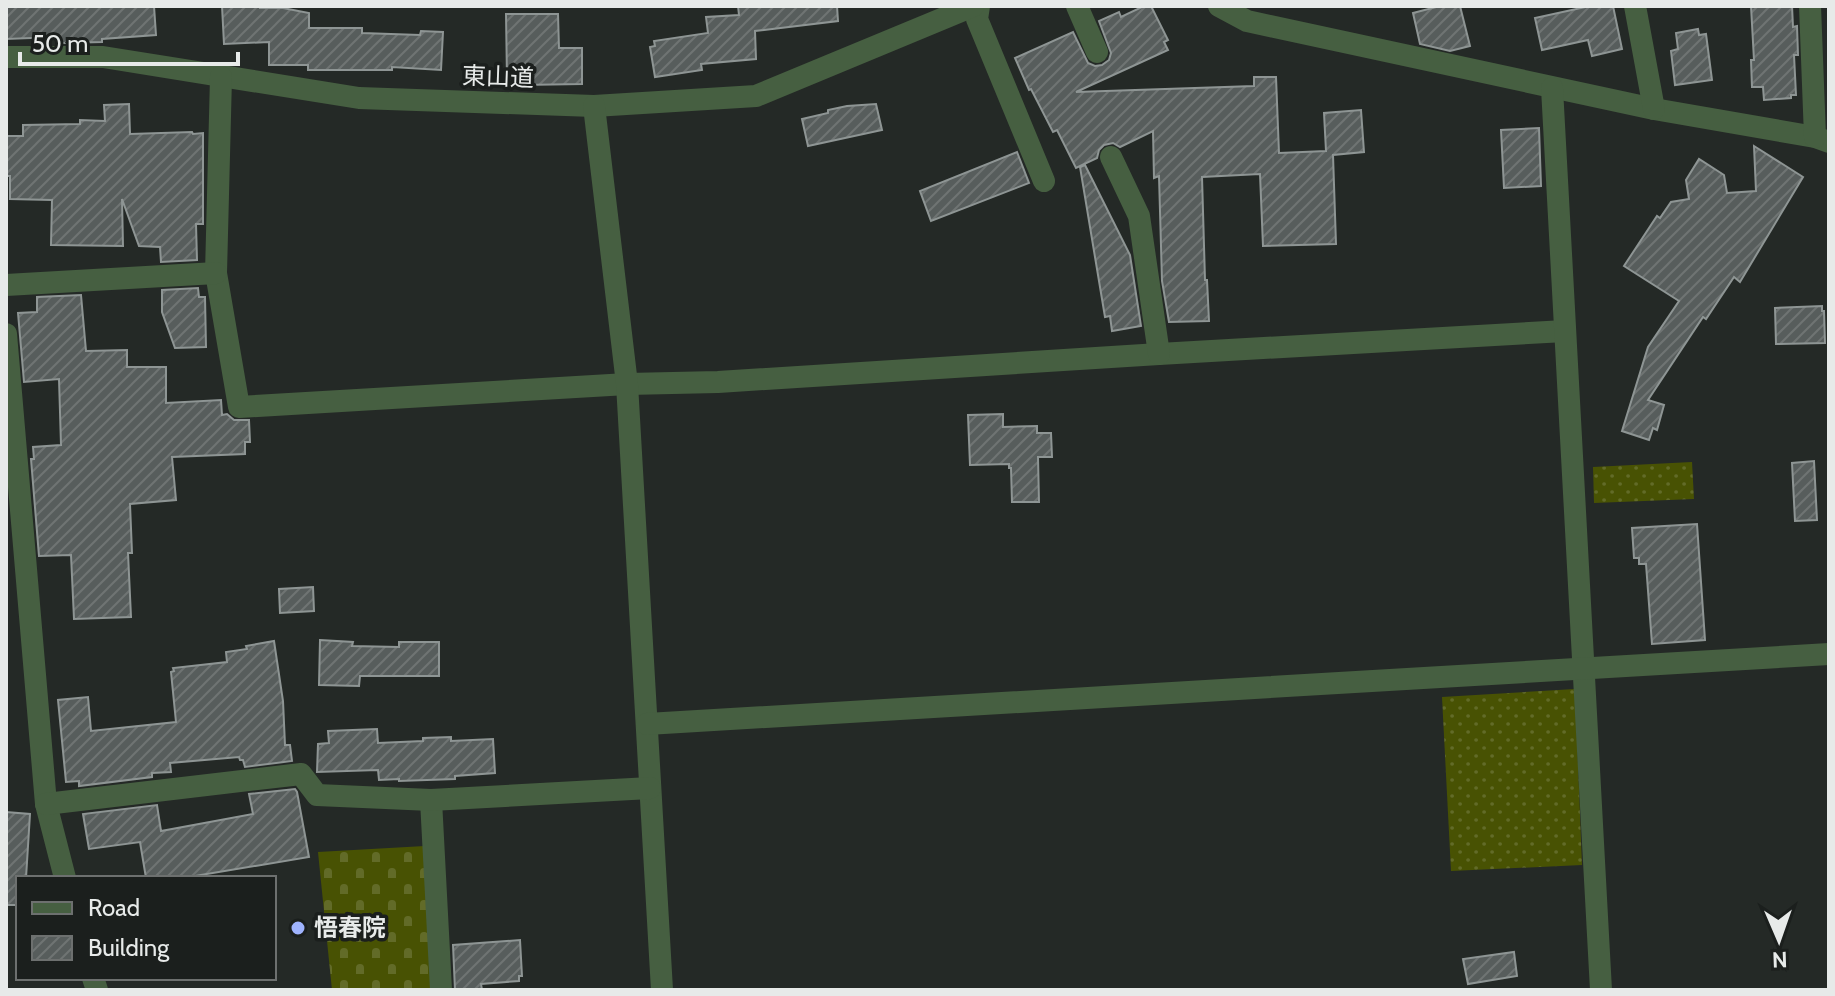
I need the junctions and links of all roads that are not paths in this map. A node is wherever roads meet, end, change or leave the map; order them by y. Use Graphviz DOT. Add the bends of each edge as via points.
graph roads {
  1 [pos="973,6"];
  2 [pos="979,6"];
  3 [pos="1077,6"];
  4 [pos="1219,6"];
  5 [pos="1635,6"];
  6 [pos="1810,6"];
  7 [pos="1097,52"];
  8 [pos="6,57"];
  9 [pos="221,77"];
  10 [pos="1552,88"];
  11 [pos="594,106"];
  12 [pos="1654,109"];
  13 [pos="1822,139"];
  14 [pos="1111,157"];
  15 [pos="1044,181"];
  16 [pos="216,273"];
  17 [pos="6,285"];
  18 [pos="1565,331"];
  19 [pos="6,334"];
  20 [pos="1159,354"];
  21 [pos="627,384"];
  22 [pos="16,577"];
  23 [pos="1829,654"];
  24 [pos="1584,669"];
  25 [pos="647,724"];
  26 [pos="650,788"];
  27 [pos="431,800"];
  28 [pos="46,804"];
  29 [pos="64,876"];
  30 [pos="441,990"];
  31 [pos="662,990"];
  32 [pos="1601,990"];
  1 -- 11 [label="street, 東山道" via="756,96"];
  2 -- 15 [label="street" via="977,19"];
  3 -- 7 [label="street"];
  4 -- 10 [label="street" via="1247,21"];
  5 -- 12 [label="street"];
  6 -- 13 [label="street"];
  8 -- 9 [label="street, 東山道" via="103,57"];
  9 -- 11 [label="street, 東山道" via="359,98"];
  9 -- 16 [label="street"];
  10 -- 12 [label="street"];
  10 -- 18 [label="street"];
  11 -- 21 [label="street"];
  12 -- 13 [label="street"];
  14 -- 20 [label="street" via="1139,216"];
  16 -- 17 [label="street"];
  16 -- 21 [label="street" via="239,407"];
  18 -- 20 [label="street"];
  18 -- 24 [label="street"];
  19 -- 22 [label="street"];
  20 -- 21 [label="street"];
  21 -- 25 [label="street"];
  22 -- 28 [label="street"];
  23 -- 24 [label="street"];
  24 -- 25 [label="street"];
  24 -- 32 [label="street"];
  25 -- 26 [label="street"];
  26 -- 27 [label="street"];
  26 -- 31 [label="street"];
  27 -- 28 [label="street" via="317,795 301,774"];
  27 -- 30 [label="street"];
  28 -- 29 [label="street"];
}
